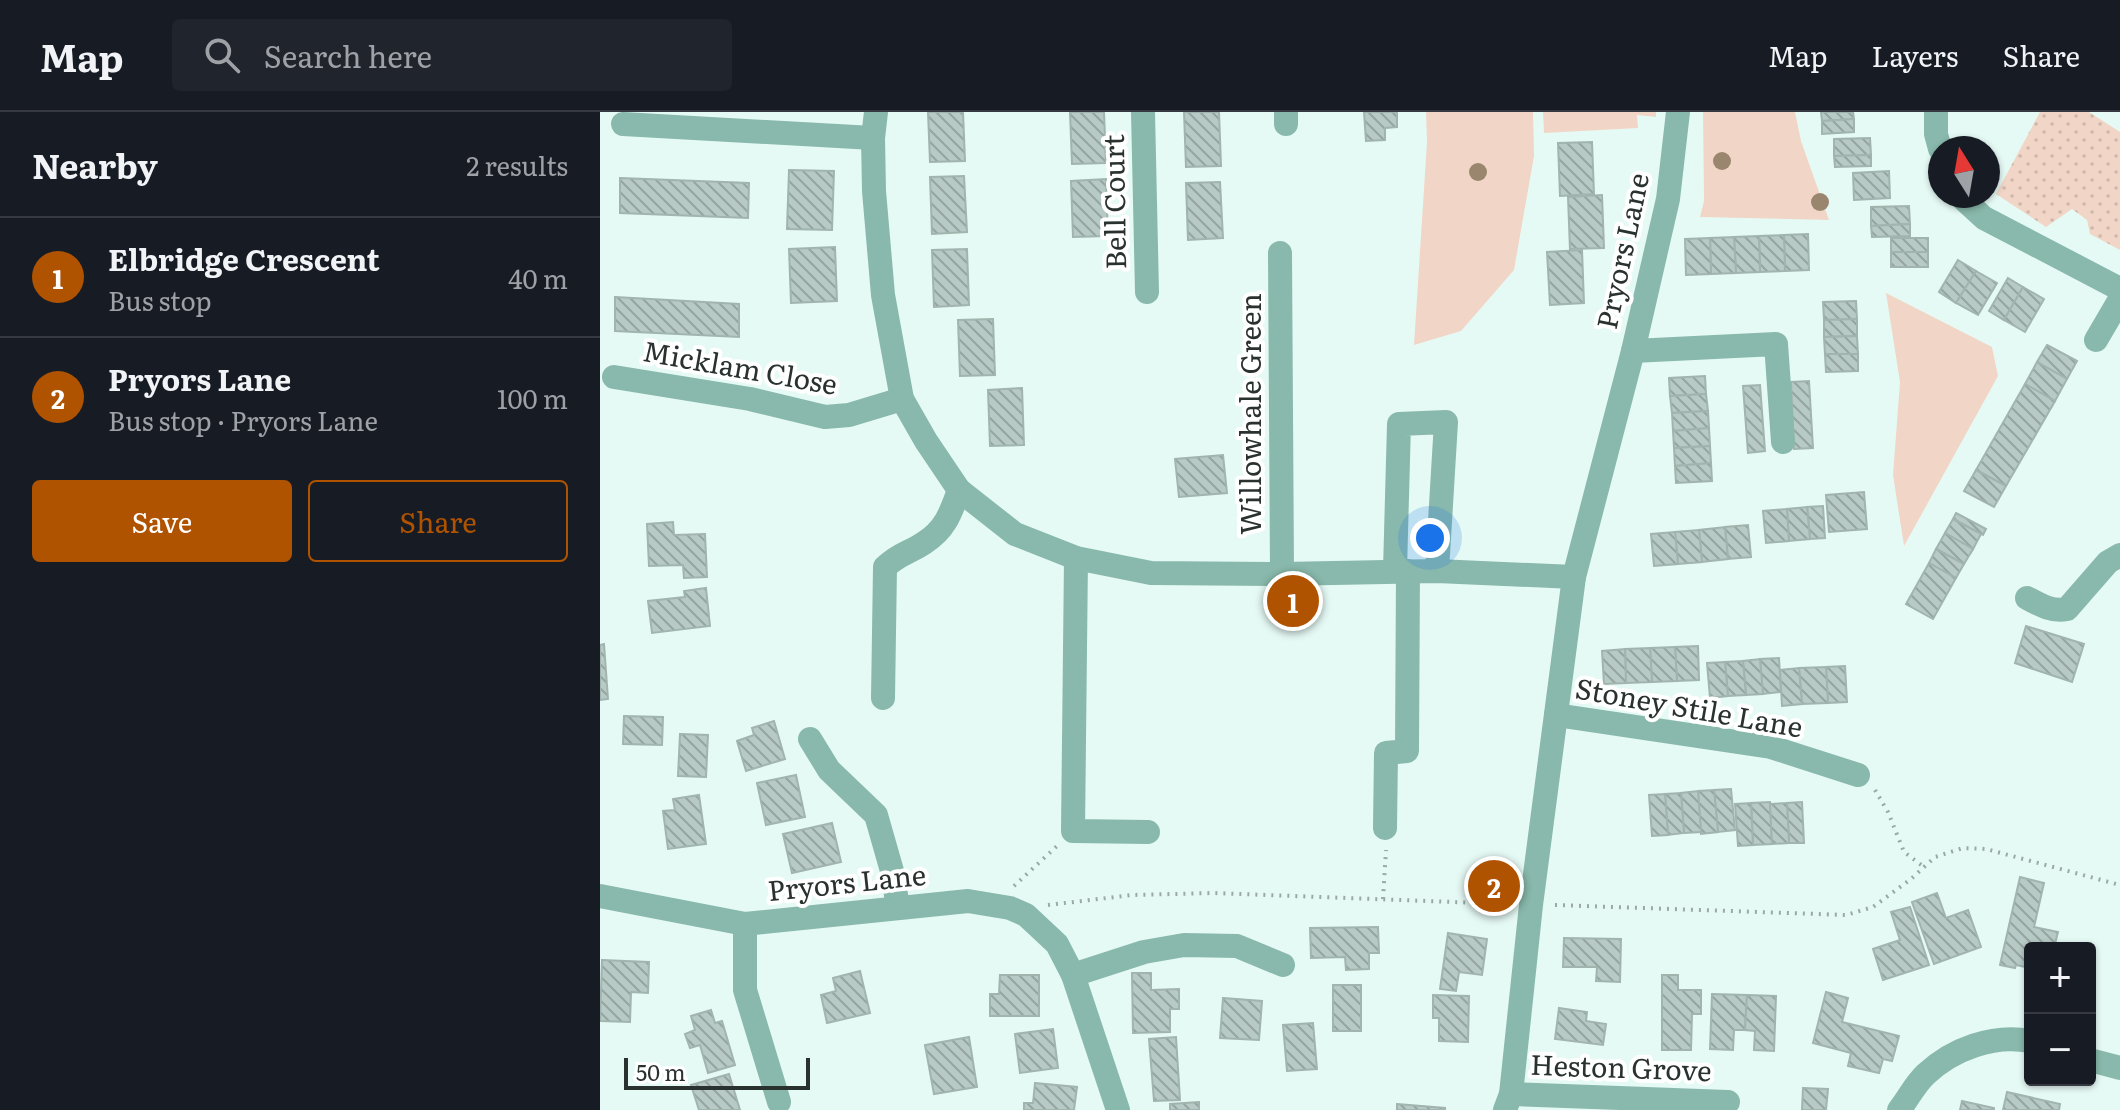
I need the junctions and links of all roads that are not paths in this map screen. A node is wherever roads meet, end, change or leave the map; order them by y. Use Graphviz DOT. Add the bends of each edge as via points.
graph roads {
  1 [pos="876,112"];
  2 [pos="1143,112"];
  3 [pos="1678,112"];
  4 [pos="1936,112"];
  5 [pos="623,124"];
  6 [pos="1937,136"];
  7 [pos="873,138"];
  8 [pos="1973,208"];
  9 [pos="1280,253"];
  10 [pos="2120,288"];
  11 [pos="1147,292"];
  12 [pos="2120,299"];
  13 [pos="2096,340"];
  14 [pos="1633,351"];
  15 [pos="614,377"];
  16 [pos="902,399"];
  17 [pos="1783,442"];
  18 [pos="959,490"];
  19 [pos="2120,555"];
  20 [pos="1076,558"];
  21 [pos="1402,571"];
  22 [pos="1437,571"];
  23 [pos="1282,574"];
  24 [pos="1574,577"];
  25 [pos="2027,598"];
  26 [pos="883,698"];
  27 [pos="1556,715"];
  28 [pos="810,739"];
  29 [pos="1858,775"];
  30 [pos="1385,828"];
  31 [pos="1148,832"];
  32 [pos="600,896"];
  33 [pos="898,907"];
  34 [pos="745,924"];
  35 [pos="1283,965"];
  36 [pos="1073,975"];
  37 [pos="2024,1040"];
  38 [pos="2096,1062"];
  39 [pos="2120,1068"];
  40 [pos="779,1102"];
  41 [pos="1508,1102"];
  42 [pos="1728,1102"];
  43 [pos="1118,1110"];
  44 [pos="1899,1110"];
  1 -- 7 [label="street"];
  2 -- 11 [label="street, Bell Court"];
  3 -- 14 [label="street, Pryors Lane" via="1668,199"];
  4 -- 6 [label="street"];
  5 -- 7 [label="street"];
  7 -- 16 [label="street" via="883,295"];
  8 -- 10 [label="street"];
  9 -- 23 [label="street, Willowhale Green"];
  12 -- 13 [label="street"];
  14 -- 17 [label="street" via="1776,344"];
  14 -- 24 [label="street, Pryors Lane"];
  15 -- 16 [label="street, Micklam Close" via="825,417"];
  16 -- 18 [label="street"];
  18 -- 20 [label="street" via="1015,534"];
  18 -- 26 [label="street" via="946,523 885,567"];
  19 -- 25 [label="street" via="2067,609 2048,609"];
  20 -- 23 [label="street" via="1151,573"];
  20 -- 31 [label="street" via="1073,831"];
  21 -- 22 [label="street"];
  21 -- 22 [label="street" via="1399,424 1446,422"];
  21 -- 23 [label="street"];
  21 -- 30 [label="street" via="1407,751 1386,753"];
  22 -- 24 [label="street"];
  24 -- 27 [label="street, Pryors Lane"];
  27 -- 29 [label="street, Stoney Stile Lane" via="1771,747"];
  27 -- 41 [label="street, Pryors Lane"];
  28 -- 33 [label="street" via="829,770 876,815"];
  32 -- 34 [label="street, Pryors Lane"];
  33 -- 34 [label="street, Pryors Lane"];
  33 -- 36 [label="street, Pryors Lane" via="968,901 1003,906 1026,915 1057,944"];
  34 -- 40 [label="street" via="745,990"];
  35 -- 36 [label="street" via="1237,946 1184,945"];
  36 -- 43 [label="street"];
  37 -- 44 [label="street" via="1987,1042 1955,1052 1925,1075"];
  38 -- 39 [label="street"];
  41 -- 42 [label="street, Heston Grove"];
}
